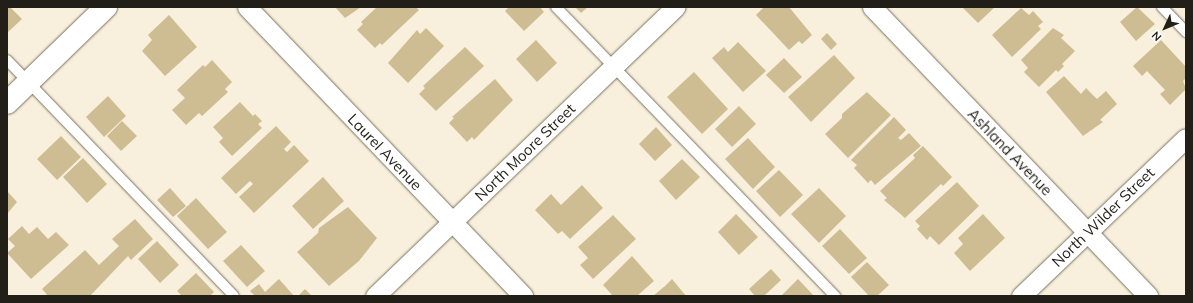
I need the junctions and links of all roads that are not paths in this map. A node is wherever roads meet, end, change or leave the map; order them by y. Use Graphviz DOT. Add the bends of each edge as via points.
graph roads {
  1 [pos="106,7"];
  2 [pos="247,7"];
  3 [pos="556,7"];
  4 [pos="675,7"];
  5 [pos="872,7"];
  6 [pos="1162,7"];
  7 [pos="1186,32"];
  8 [pos="7,60"];
  9 [pos="613,66"];
  10 [pos="28,83"];
  11 [pos="7,103"];
  12 [pos="1186,138"];
  13 [pos="452,222"];
  14 [pos="1087,232"];
  15 [pos="234,296"];
  16 [pos="376,296"];
  17 [pos="523,296"];
  18 [pos="835,296"];
  19 [pos="1021,296"];
  20 [pos="1148,296"];
  1 -- 10 [label="street"];
  2 -- 13 [label="street, Laurel Avenue"];
  3 -- 9 [label="lane"];
  4 -- 9 [label="street, North Moore Street"];
  5 -- 14 [label="street, Ashland Avenue"];
  6 -- 7 [label="lane"];
  8 -- 10 [label="lane"];
  9 -- 13 [label="street, North Moore Street"];
  9 -- 18 [label="lane"];
  10 -- 11 [label="street"];
  10 -- 15 [label="lane"];
  12 -- 14 [label="street, North Wilder Street"];
  13 -- 16 [label="street, North Moore Street"];
  13 -- 17 [label="street, Laurel Avenue"];
  14 -- 19 [label="street, North Wilder Street"];
  14 -- 20 [label="street, Ashland Avenue"];
}
